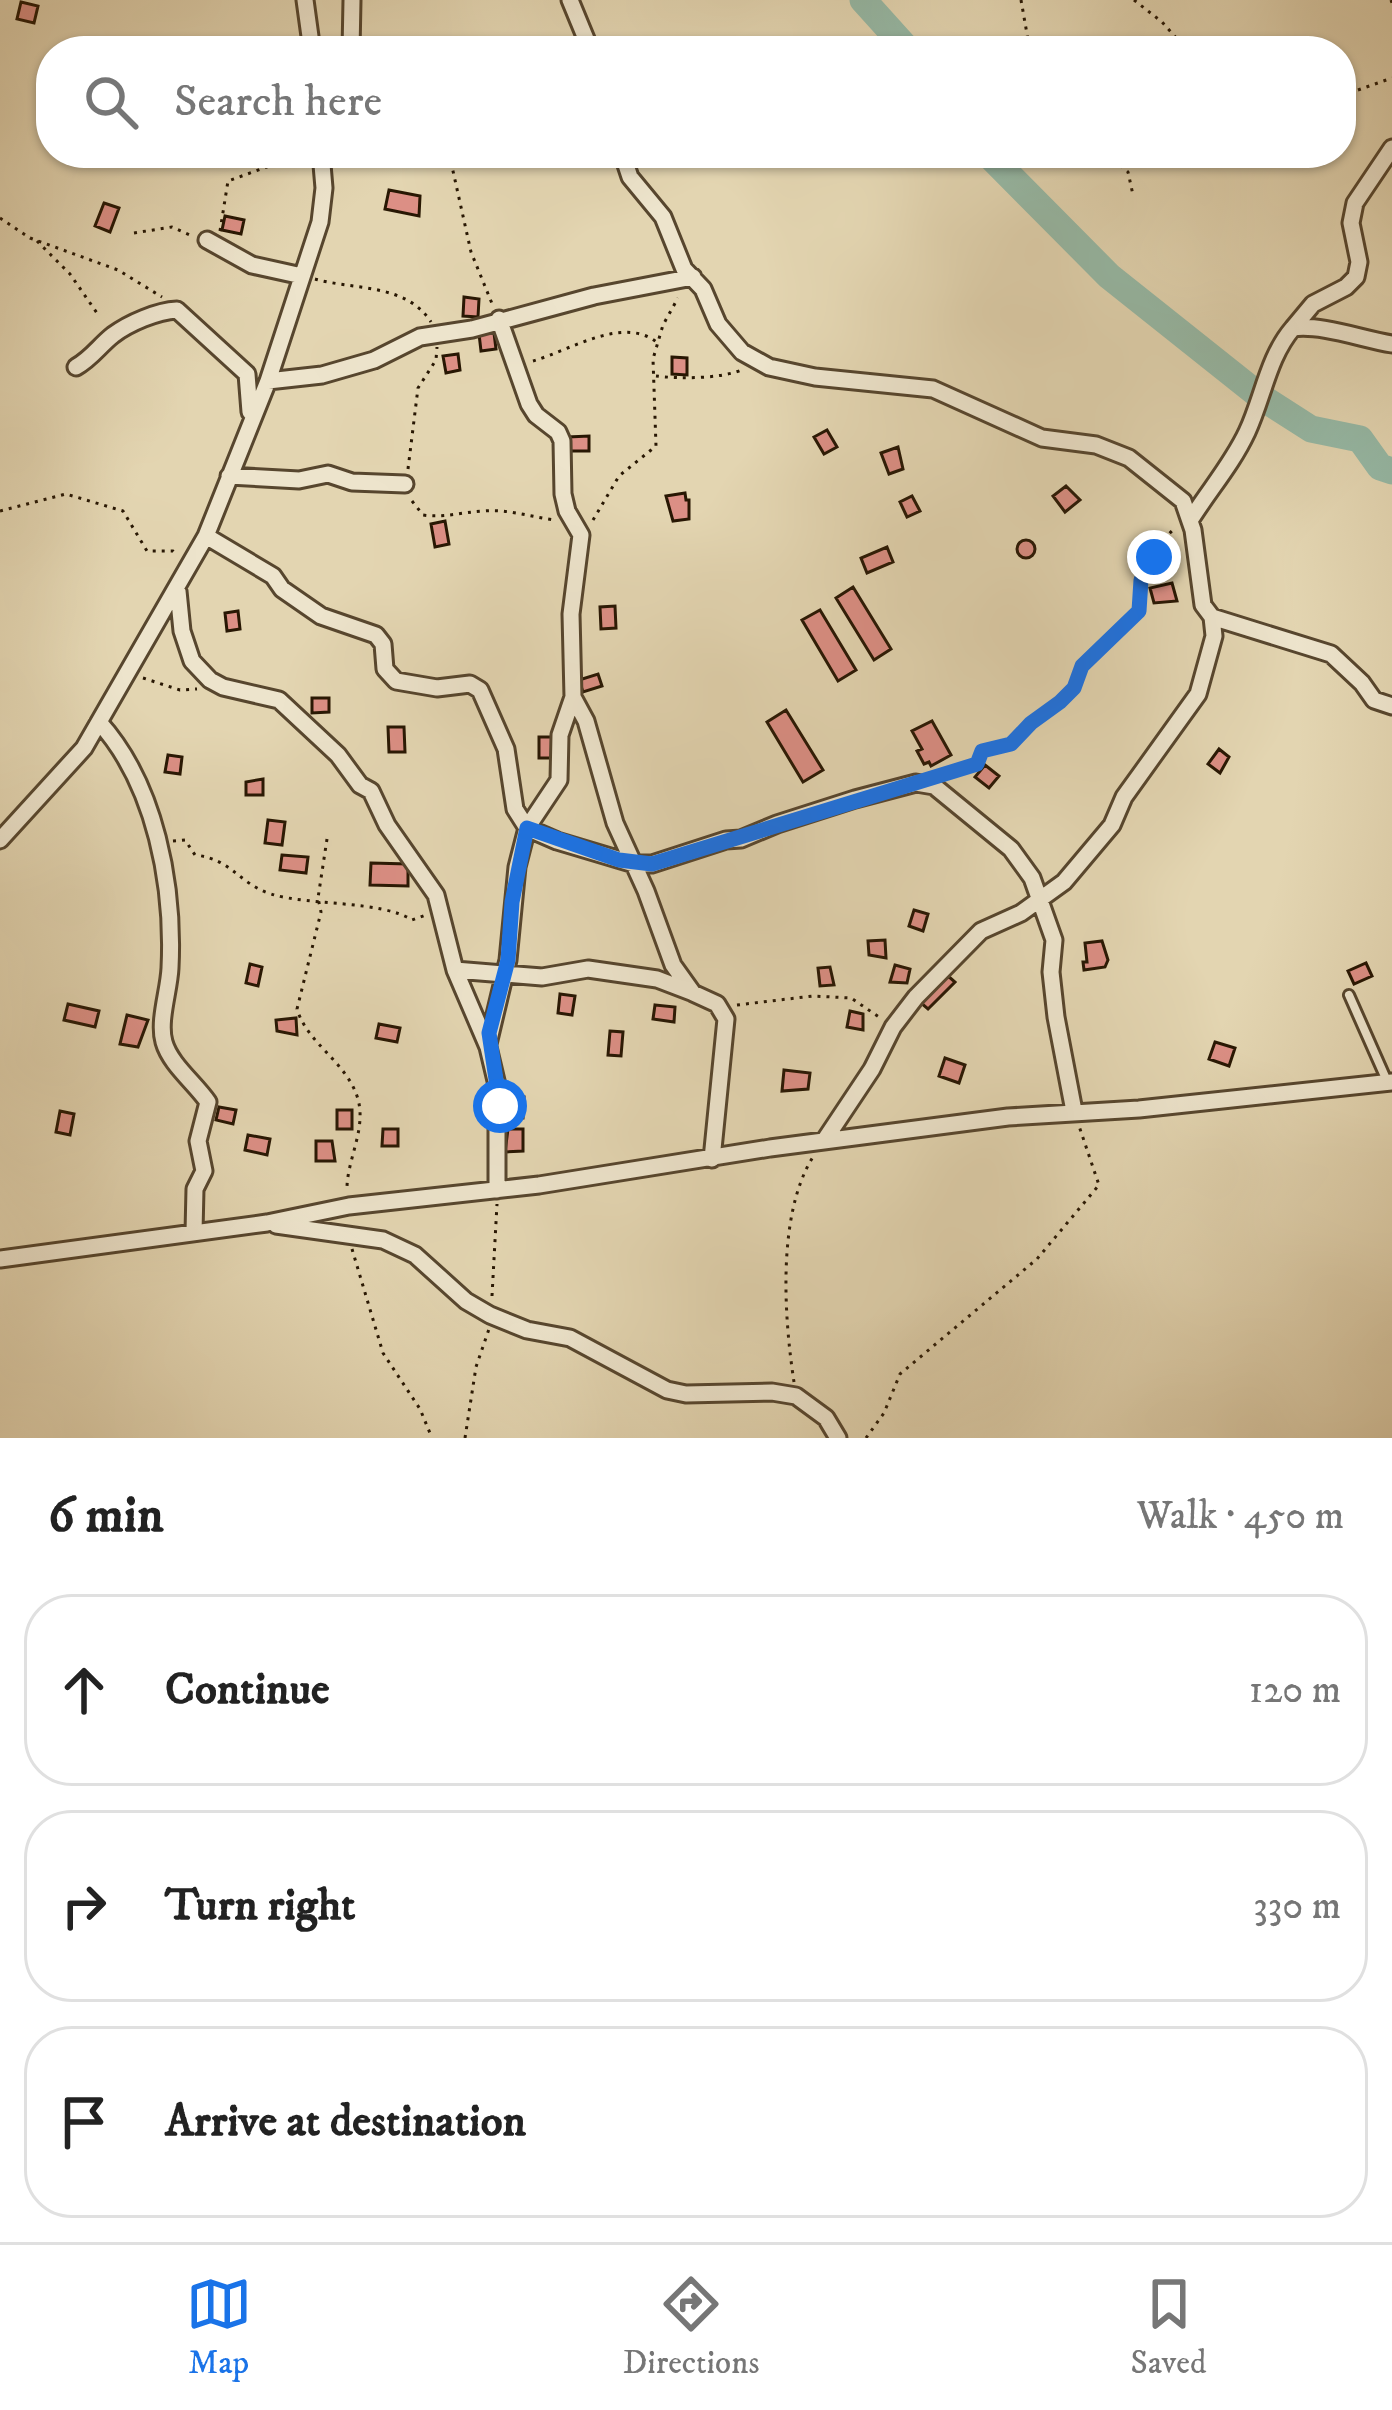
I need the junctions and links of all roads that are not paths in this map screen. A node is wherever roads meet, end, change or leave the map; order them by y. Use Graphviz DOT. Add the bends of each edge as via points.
graph roads {
  1 [pos="305,0"];
  2 [pos="352,0"];
  3 [pos="570,0"];
  4 [pos="310,36"];
  5 [pos="351,36"];
  6 [pos="585,36"];
  7 [pos="1392,148"];
  8 [pos="322,168"];
  9 [pos="627,168"];
  10 [pos="212,242"];
  11 [pos="302,276"];
  12 [pos="685,278"];
  13 [pos="499,319"];
  14 [pos="1293,328"];
  15 [pos="279,340"];
  16 [pos="1392,344"];
  17 [pos="76,367"];
  18 [pos="248,374"];
  19 [pos="268,381"];
  20 [pos="249,421"];
  21 [pos="229,476"];
  22 [pos="405,484"];
  23 [pos="1191,519"];
  24 [pos="206,536"];
  25 [pos="178,588"];
  26 [pos="1212,617"];
  27 [pos="573,698"];
  28 [pos="1392,706"];
  29 [pos="99,722"];
  30 [pos="527,828"];
  31 [pos="0,841"];
  32 [pos="634,864"];
  33 [pos="1041,900"];
  34 [pos="455,970"];
  35 [pos="503,974"];
  36 [pos="693,993"];
  37 [pos="1349,995"];
  38 [pos="488,1047"];
  39 [pos="1390,1082"];
  40 [pos="1074,1111"];
  41 [pos="824,1142"];
  42 [pos="712,1159"];
  43 [pos="497,1190"];
  44 [pos="267,1223"];
  45 [pos="194,1232"];
  46 [pos="0,1259"];
  47 [pos="838,1438"];
  1 -- 4 [label="street"];
  2 -- 5 [label="street"];
  3 -- 6 [label="street"];
  7 -- 14 [label="street" via="1355,203 1356,277 1313,304"];
  8 -- 11 [label="street" via="324,204"];
  9 -- 12 [label="street" via="663,217"];
  10 -- 11 [label="street" via="252,265"];
  11 -- 15 [label="street"];
  12 -- 13 [label="street"];
  12 -- 23 [label="street" via="703,289 729,340 757,363 933,388 1042,438 1096,446 1150,471"];
  13 -- 19 [label="street" via="322,375"];
  13 -- 27 [label="street" via="536,415 562,441 563,494 576,528"];
  14 -- 16 [label="street"];
  14 -- 23 [label="street" via="1233,459"];
  15 -- 18 [label="street"];
  15 -- 19 [label="street"];
  17 -- 18 [label="street" via="112,336 177,310"];
  18 -- 20 [label="street"];
  19 -- 20 [label="street"];
  20 -- 21 [label="street"];
  21 -- 22 [label="street" via="328,474"];
  21 -- 24 [label="street"];
  23 -- 26 [label="street" via="1203,605"];
  24 -- 25 [label="street"];
  24 -- 30 [label="street" via="321,616 376,635 396,681 480,690"];
  25 -- 29 [label="street"];
  25 -- 34 [label="street" via="192,661 223,686 279,700 377,800 428,879"];
  26 -- 28 [label="street" via="1331,654 1374,700"];
  26 -- 33 [label="street" via="1198,694 1085,861"];
  27 -- 30 [label="street" via="560,736 559,781"];
  27 -- 32 [label="street"];
  29 -- 31 [label="street"];
  29 -- 45 [label="street" via="137,780 159,842 170,911 166,1049 208,1102"];
  30 -- 32 [label="street"];
  30 -- 35 [label="street"];
  32 -- 33 [label="street" via="925,782 1011,850"];
  32 -- 36 [label="street" via="673,965"];
  33 -- 40 [label="street" via="1054,940 1056,1017"];
  33 -- 41 [label="street" via="981,931 956,954 893,1027"];
  34 -- 35 [label="street"];
  34 -- 38 [label="street"];
  35 -- 36 [label="street" via="587,969"];
  35 -- 38 [label="street"];
  36 -- 42 [label="street" via="717,1004 726,1019"];
  37 -- 39 [label="lane"];
  38 -- 43 [label="street" via="500,1106"];
  39 -- 40 [label="street"];
  40 -- 41 [label="street"];
  41 -- 42 [label="street"];
  42 -- 43 [label="street"];
  43 -- 44 [label="street"];
  44 -- 45 [label="street"];
  44 -- 47 [label="street" via="383,1240 415,1255 490,1315 570,1338 667,1390 796,1396"];
  45 -- 46 [label="street"];
}
